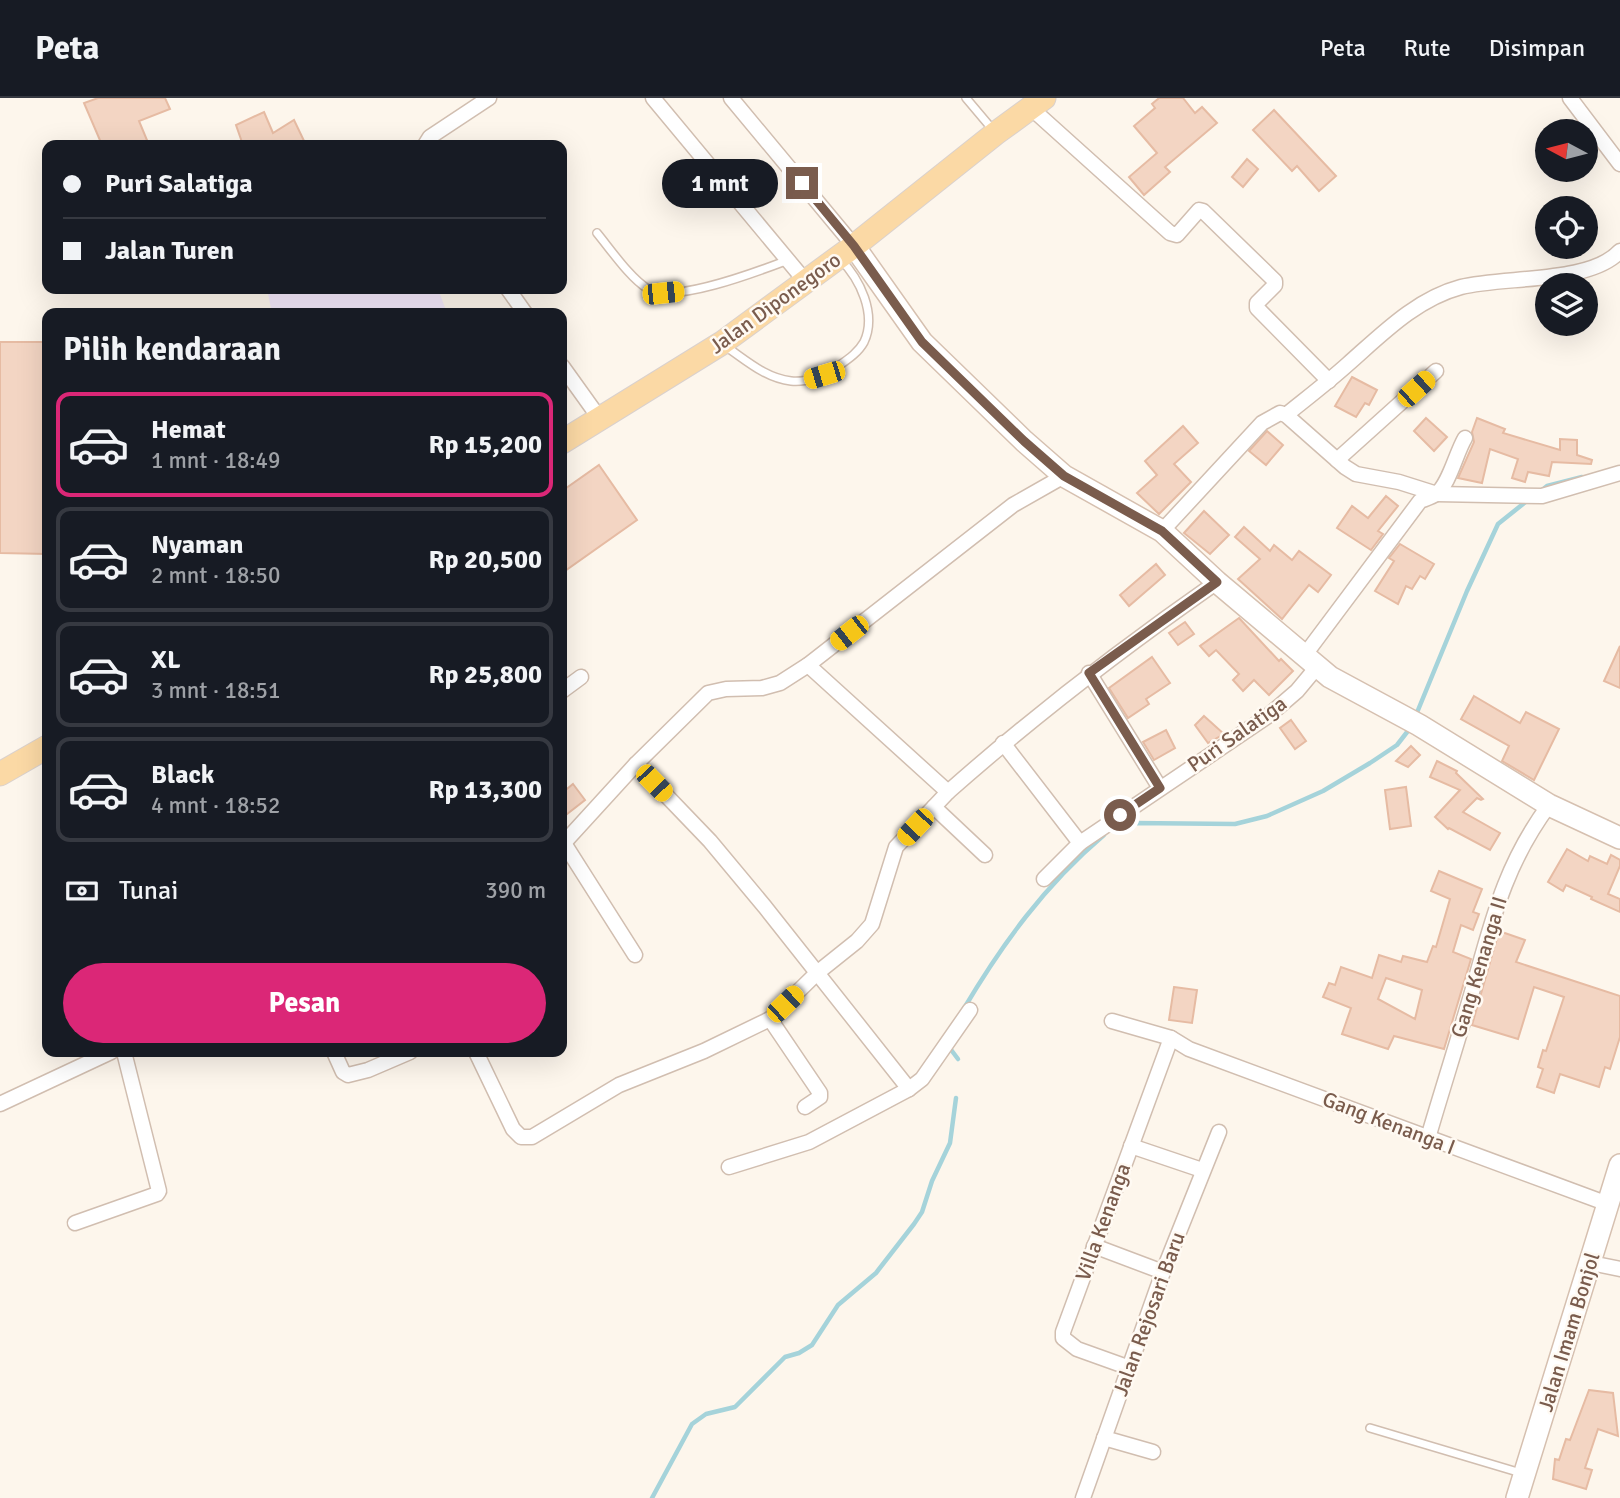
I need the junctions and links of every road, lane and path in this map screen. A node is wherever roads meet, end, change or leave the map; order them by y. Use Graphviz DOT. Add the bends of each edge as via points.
graph roads {
  1 [pos="489,98"];
  2 [pos="653,98"];
  3 [pos="731,98"];
  4 [pos="966,98"];
  5 [pos="1570,98"];
  6 [pos="1037,103"];
  7 [pos="996,133"];
  8 [pos="428,140"];
  9 [pos="1620,164"];
  10 [pos="597,233"];
  11 [pos="1620,251"];
  12 [pos="846,252"];
  13 [pos="788,260"];
  14 [pos="806,282"];
  15 [pos="722,344"];
  16 [pos="1436,371"];
  17 [pos="567,373"];
  18 [pos="1329,381"];
  19 [pos="1286,415"];
  20 [pos="600,419"];
  21 [pos="1465,438"];
  22 [pos="567,439"];
  23 [pos="1337,460"];
  24 [pos="1620,473"];
  25 [pos="1064,476"];
  26 [pos="1437,494"];
  27 [pos="1162,531"];
  28 [pos="1217,582"];
  29 [pos="1311,661"];
  30 [pos="808,665"];
  31 [pos="1089,673"];
  32 [pos="581,677"];
  33 [pos="567,687"];
  34 [pos="1003,743"];
  35 [pos="42,750"];
  36 [pos="636,764"];
  37 [pos="0,774"];
  38 [pos="1160,788"];
  39 [pos="948,792"];
  40 [pos="1549,805"];
  41 [pos="934,807"];
  42 [pos="1620,838"];
  43 [pos="567,839"];
  44 [pos="1080,843"];
  45 [pos="567,849"];
  46 [pos="985,855"];
  47 [pos="1044,879"];
  48 [pos="635,955"];
  49 [pos="817,973"];
  50 [pos="970,1010"];
  51 [pos="770,1019"];
  52 [pos="1112,1021"];
  53 [pos="1171,1038"];
  54 [pos="100,1057"];
  55 [pos="125,1057"];
  56 [pos="336,1057"];
  57 [pos="398,1057"];
  58 [pos="478,1057"];
  59 [pos="906,1086"];
  60 [pos="0,1104"];
  61 [pos="805,1107"];
  62 [pos="1219,1132"];
  63 [pos="1428,1138"];
  64 [pos="1131,1146"];
  65 [pos="1620,1165"];
  66 [pos="729,1167"];
  67 [pos="1202,1170"];
  68 [pos="1608,1204"];
  69 [pos="75,1223"];
  70 [pos="1094,1246"];
  71 [pos="1591,1263"];
  72 [pos="1620,1269"];
  73 [pos="1163,1272"];
  74 [pos="1130,1368"];
  75 [pos="1370,1428"];
  76 [pos="1104,1438"];
  77 [pos="1153,1452"];
  78 [pos="1525,1475"];
  79 [pos="1083,1498"];
  80 [pos="1517,1498"];
  1 -- 8 [label="street"];
  2 -- 13 [label="street"];
  3 -- 12 [label="street"];
  4 -- 7 [label="lane"];
  5 -- 9 [label="street"];
  6 -- 7 [label="main road, Jalan Diponegoro"];
  6 -- 18 [label="street" via="1170,233 1177,235 1203,211 1275,281 1257,308"];
  7 -- 12 [label="main road, Jalan Diponegoro"];
  10 -- 13 [label="lane" via="637,280 649,290 663,293 741,278"];
  11 -- 18 [label="street" via="1581,272 1498,281 1446,293 1389,326"];
  12 -- 14 [label="main road, Jalan Diponegoro"];
  12 -- 15 [label="lane" via="870,322 852,357 824,375 792,381 759,371"];
  12 -- 25 [label="street" via="922,342"];
  13 -- 14 [label="street"];
  14 -- 15 [label="main road, Jalan Diponegoro"];
  15 -- 20 [label="main road, Jalan Diponegoro"];
  16 -- 23 [label="street"];
  17 -- 20 [label="street"];
  18 -- 19 [label="street"];
  19 -- 23 [label="street"];
  19 -- 27 [label="street" via="1280,413 1262,423"];
  20 -- 22 [label="main road, Jalan Diponegoro"];
  21 -- 26 [label="street"];
  23 -- 26 [label="street" via="1356,474"];
  24 -- 26 [label="street" via="1535,495"];
  25 -- 27 [label="street"];
  25 -- 30 [label="street" via="1013,505"];
  26 -- 29 [label="street, Puri Salatiga" via="1420,501"];
  27 -- 28 [label="street"];
  28 -- 29 [label="street"];
  28 -- 31 [label="street"];
  29 -- 38 [label="street, Puri Salatiga" via="1297,691 1268,716"];
  29 -- 40 [label="street" via="1330,677"];
  30 -- 36 [label="street" via="780,683 708,692"];
  30 -- 39 [label="street"];
  31 -- 34 [label="street"];
  31 -- 38 [label="street"];
  32 -- 33 [label="street"];
  34 -- 39 [label="street"];
  34 -- 44 [label="street"];
  35 -- 37 [label="main road"];
  36 -- 43 [label="street"];
  36 -- 49 [label="street" via="710,841"];
  38 -- 44 [label="street, Puri Salatiga"];
  39 -- 41 [label="street"];
  40 -- 42 [label="street"];
  40 -- 63 [label="street, Gang Kenanga II" via="1507,876"];
  41 -- 46 [label="street"];
  41 -- 49 [label="street" via="896,847 872,924"];
  44 -- 47 [label="street, Puri Salatiga"];
  45 -- 48 [label="street"];
  49 -- 51 [label="street"];
  49 -- 59 [label="street"];
  50 -- 59 [label="street" via="922,1079"];
  51 -- 58 [label="street" via="619,1085 527,1138 513,1129"];
  51 -- 61 [label="street" via="820,1093"];
  52 -- 53 [label="street"];
  53 -- 63 [label="street, Gang Kenanga I" via="1189,1049"];
  53 -- 64 [label="street, Villa Kenanga"];
  54 -- 60 [label="street"];
  55 -- 69 [label="street" via="159,1191"];
  56 -- 57 [label="street" via="348,1075"];
  59 -- 66 [label="street" via="809,1142"];
  62 -- 67 [label="street, Jalan Rejosari Baru"];
  63 -- 68 [label="street, Gang Kenanga I"];
  64 -- 67 [label="street"];
  64 -- 70 [label="street, Villa Kenanga"];
  65 -- 68 [label="street, Jalan Imam Bonjol"];
  67 -- 73 [label="street, Jalan Rejosari Baru"];
  68 -- 71 [label="street, Jalan Imam Bonjol"];
  70 -- 73 [label="street"];
  70 -- 74 [label="street, Villa Kenanga" via="1063,1338 1077,1349"];
  71 -- 72 [label="street"];
  71 -- 78 [label="street, Jalan Imam Bonjol"];
  73 -- 74 [label="street, Jalan Rejosari Baru"];
  74 -- 76 [label="street, Jalan Rejosari Baru"];
  75 -- 78 [label="lane"];
  76 -- 77 [label="street"];
  76 -- 79 [label="street, Jalan Rejosari Baru"];
  78 -- 80 [label="street, Jalan Imam Bonjol"];
}
